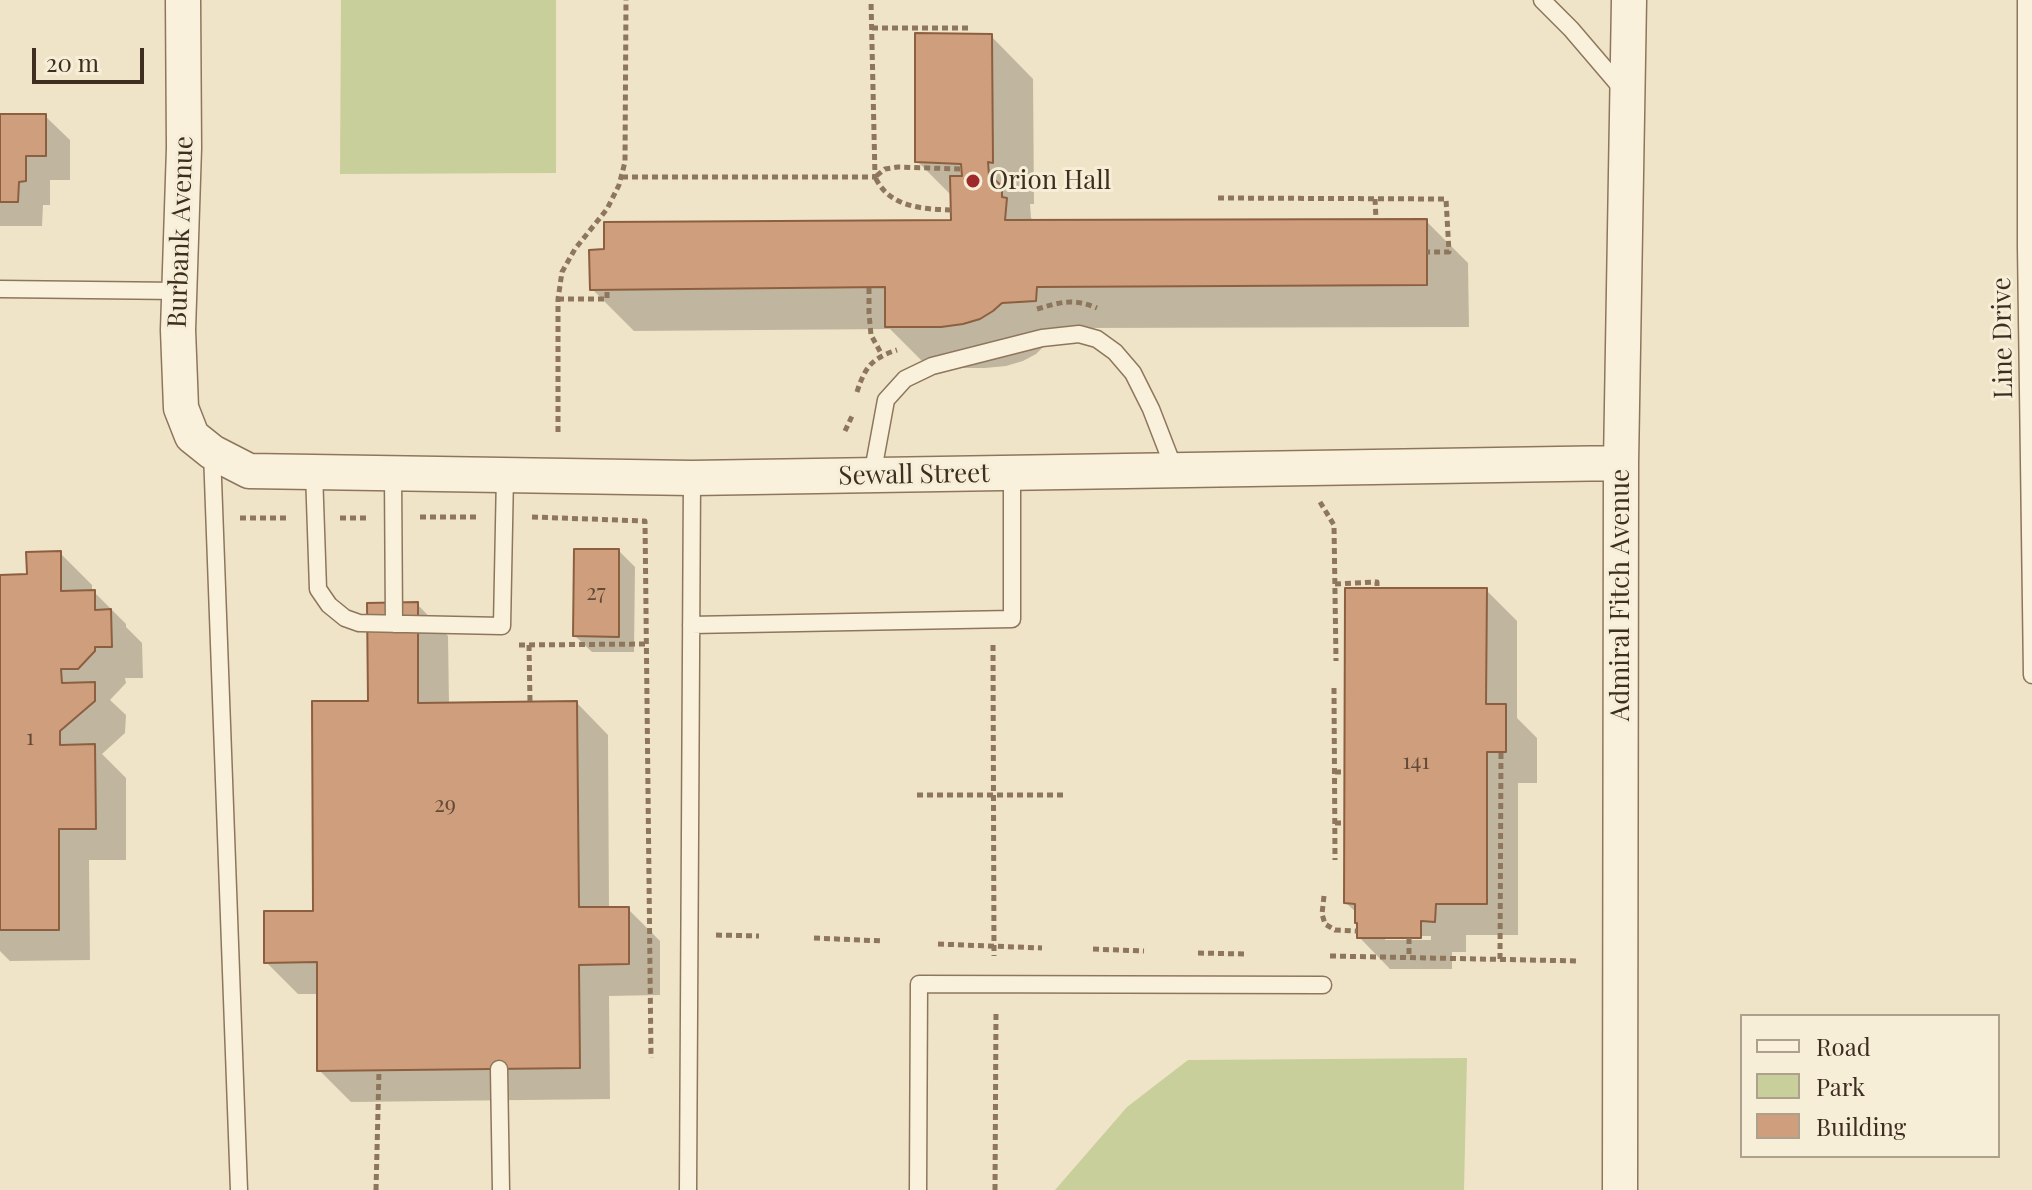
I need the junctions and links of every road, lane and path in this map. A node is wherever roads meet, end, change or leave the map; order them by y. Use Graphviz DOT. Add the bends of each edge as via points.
graph roads {
  1 [pos="183,0"];
  2 [pos="626,0"];
  3 [pos="871,0"];
  4 [pos="1542,0"];
  5 [pos="1629,0"];
  6 [pos="2026,0"];
  7 [pos="872,28"];
  8 [pos="968,28"];
  9 [pos="1627,96"];
  10 [pos="961,169"];
  11 [pos="622,177"];
  12 [pos="875,177"];
  13 [pos="1218,198"];
  14 [pos="1375,199"];
  15 [pos="951,210"];
  16 [pos="1376,219"];
  17 [pos="2029,247"];
  18 [pos="1427,252"];
  19 [pos="869,288"];
  20 [pos="0,289"];
  21 [pos="607,289"];
  22 [pos="179,291"];
  23 [pos="558,299"];
  24 [pos="882,355"];
  25 [pos="558,432"];
  26 [pos="212,452"];
  27 [pos="1621,463"];
  28 [pos="1175,471"];
  29 [pos="314,472"];
  30 [pos="1012,473"];
  31 [pos="393,474"];
  32 [pos="505,475"];
  33 [pos="872,476"];
  34 [pos="692,478"];
  35 [pos="1320,502"];
  36 [pos="393,517"];
  37 [pos="504,517"];
  38 [pos="215,518"];
  39 [pos="316,518"];
  40 [pos="1335,584"];
  41 [pos="1377,588"];
  42 [pos="394,624"];
  43 [pos="691,625"];
  44 [pos="993,643"];
  45 [pos="529,645"];
  46 [pos="1336,661"];
  47 [pos="2032,675"];
  48 [pos="1334,688"];
  49 [pos="530,702"];
  50 [pos="1501,753"];
  51 [pos="1335,772"];
  52 [pos="1345,772"];
  53 [pos="917,795"];
  54 [pos="993,795"];
  55 [pos="1067,795"];
  56 [pos="1335,823"];
  57 [pos="1345,823"];
  58 [pos="1335,860"];
  59 [pos="1324,896"];
  60 [pos="1357,931"];
  61 [pos="711,935"];
  62 [pos="759,936"];
  63 [pos="814,938"];
  64 [pos="1409,938"];
  65 [pos="883,941"];
  66 [pos="938,944"];
  67 [pos="994,946"];
  68 [pos="1042,948"];
  69 [pos="1093,949"];
  70 [pos="1144,951"];
  71 [pos="1198,953"];
  72 [pos="1248,954"];
  73 [pos="994,956"];
  74 [pos="1316,956"];
  75 [pos="1409,958"];
  76 [pos="1500,959"];
  77 [pos="1579,961"];
  78 [pos="1323,985"];
  79 [pos="996,1000"];
  80 [pos="651,1058"];
  81 [pos="499,1069"];
  82 [pos="379,1070"];
  83 [pos="239,1190"];
  84 [pos="376,1190"];
  85 [pos="501,1190"];
  86 [pos="688,1190"];
  87 [pos="918,1190"];
  88 [pos="995,1190"];
  89 [pos="1620,1190"];
  1 -- 22 [label="street, Burbank Avenue"];
  2 -- 11 [label="path"];
  3 -- 7 [label="path"];
  4 -- 9 [label="lane"];
  5 -- 9 [label="street, Admiral Fitch Avenue"];
  6 -- 17 [label="lane, Line Drive"];
  7 -- 8 [label="path"];
  7 -- 12 [label="path"];
  9 -- 27 [label="street, Admiral Fitch Avenue"];
  10 -- 12 [label="path" via="898,167"];
  11 -- 12 [label="path"];
  11 -- 23 [label="path" via="607,209 562,272"];
  12 -- 15 [label="path" via="880,188 905,205"];
  13 -- 14 [label="path"];
  14 -- 16 [label="path"];
  14 -- 18 [label="path" via="1446,199 1449,252"];
  17 -- 47 [label="lane, Line Drive"];
  19 -- 24 [label="path" via="871,335"];
  20 -- 22 [label="lane"];
  21 -- 23 [label="path" via="607,299"];
  22 -- 26 [label="street, Burbank Avenue" via="181,408 192,436"];
  23 -- 25 [label="path"];
  26 -- 29 [label="street, Sewall Street" via="249,471"];
  26 -- 38 [label="lane"];
  27 -- 28 [label="street, Sewall Street"];
  27 -- 89 [label="street, Admiral Fitch Avenue"];
  28 -- 30 [label="street, Sewall Street"];
  28 -- 33 [label="lane" via="1133,373 1115,352 1079,334 932,366 905,379 886,400"];
  29 -- 31 [label="street, Sewall Street"];
  29 -- 39 [label="lane"];
  30 -- 33 [label="street, Sewall Street"];
  30 -- 43 [label="lane" via="1012,619"];
  31 -- 32 [label="street, Sewall Street"];
  31 -- 36 [label="lane"];
  32 -- 34 [label="street, Sewall Street"];
  32 -- 37 [label="lane"];
  33 -- 34 [label="street, Sewall Street"];
  34 -- 43 [label="lane"];
  35 -- 40 [label="path" via="1334,525"];
  36 -- 37 [label="path"];
  36 -- 39 [label="path"];
  36 -- 42 [label="lane"];
  37 -- 42 [label="lane" via="502,626"];
  37 -- 80 [label="path" via="645,521"];
  38 -- 39 [label="path"];
  38 -- 83 [label="lane"];
  39 -- 42 [label="lane" via="318,589 329,605 359,623"];
  40 -- 41 [label="path" via="1377,582"];
  40 -- 46 [label="path"];
  43 -- 86 [label="lane"];
  44 -- 54 [label="path"];
  45 -- 49 [label="path"];
  48 -- 51 [label="path"];
  50 -- 76 [label="path"];
  51 -- 52 [label="path"];
  51 -- 56 [label="path"];
  53 -- 54 [label="path"];
  54 -- 55 [label="path"];
  54 -- 67 [label="path"];
  56 -- 57 [label="path"];
  56 -- 58 [label="path"];
  59 -- 60 [label="path" via="1325,924"];
  61 -- 62 [label="path"];
  63 -- 65 [label="path"];
  64 -- 75 [label="path"];
  66 -- 67 [label="path"];
  67 -- 68 [label="path"];
  67 -- 73 [label="path"];
  69 -- 70 [label="path"];
  71 -- 72 [label="path"];
  74 -- 75 [label="path"];
  75 -- 76 [label="path"];
  76 -- 77 [label="path"];
  78 -- 87 [label="lane" via="919,984"];
  79 -- 88 [label="path"];
  81 -- 85 [label="lane"];
  82 -- 84 [label="path"];
}
